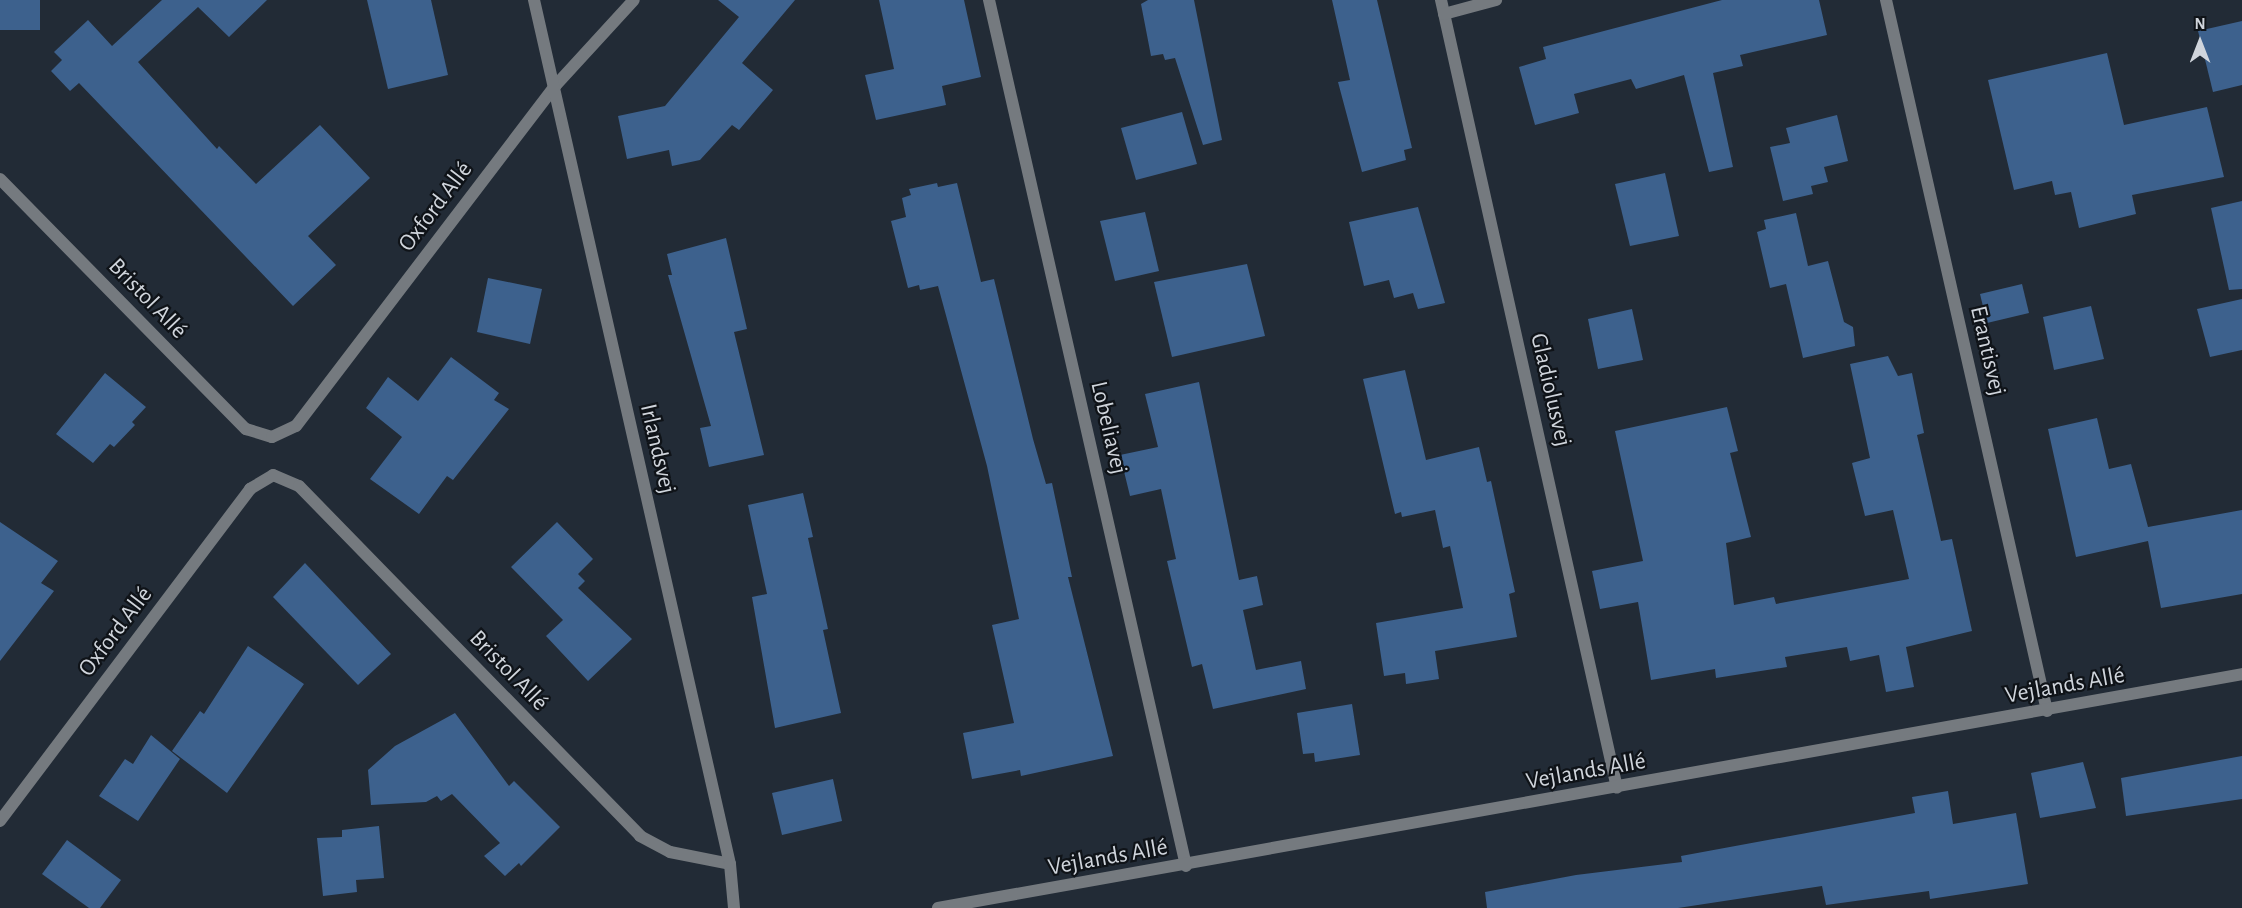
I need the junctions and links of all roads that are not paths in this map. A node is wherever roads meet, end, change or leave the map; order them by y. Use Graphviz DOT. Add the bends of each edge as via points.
graph roads {
  1 [pos="534,0"];
  2 [pos="634,0"];
  3 [pos="989,0"];
  4 [pos="1441,0"];
  5 [pos="1496,0"];
  6 [pos="1886,0"];
  7 [pos="1444,14"];
  8 [pos="556,85"];
  9 [pos="0,179"];
  10 [pos="272,436"];
  11 [pos="273,476"];
  12 [pos="2242,674"];
  13 [pos="2047,711"];
  14 [pos="1617,788"];
  15 [pos="0,821"];
  16 [pos="730,864"];
  17 [pos="1186,866"];
  18 [pos="734,908"];
  19 [pos="938,908"];
  1 -- 8 [label="street, Irlandsvej"];
  2 -- 8 [label="street, Oxford Allé"];
  3 -- 17 [label="street, Lobeliavej"];
  4 -- 7 [label="street, Gladiolusvej"];
  5 -- 7 [label="street"];
  6 -- 13 [label="street, Erantisvej"];
  7 -- 14 [label="street, Gladiolusvej"];
  8 -- 10 [label="street, Oxford Allé" via="296,426"];
  8 -- 16 [label="street, Irlandsvej"];
  9 -- 10 [label="street, Bristol Allé" via="246,429"];
  11 -- 15 [label="street, Oxford Allé" via="250,489"];
  11 -- 16 [label="street, Bristol Allé" via="299,486 640,836 670,852"];
  12 -- 13 [label="street, Vejlands Allé"];
  13 -- 14 [label="street, Vejlands Allé"];
  14 -- 17 [label="street, Vejlands Allé"];
  16 -- 18 [label="street, Irlandsvej"];
  17 -- 19 [label="street, Vejlands Allé"];
}
